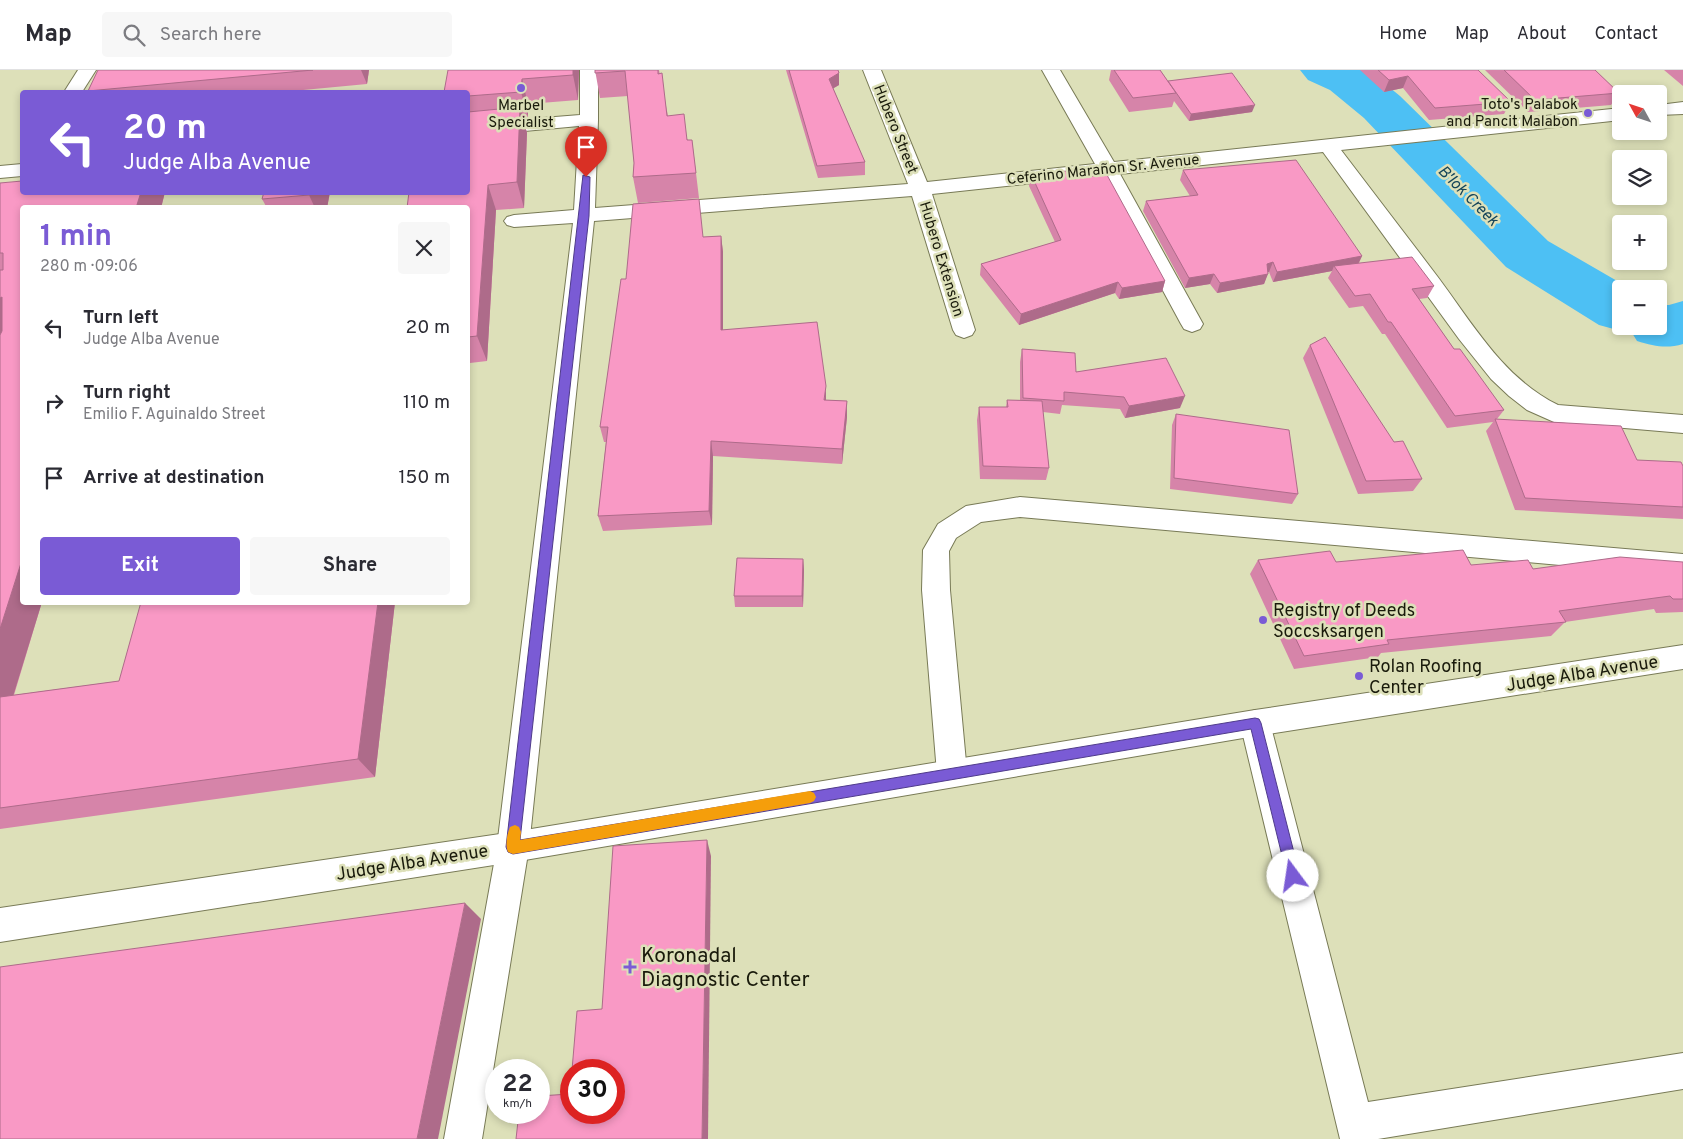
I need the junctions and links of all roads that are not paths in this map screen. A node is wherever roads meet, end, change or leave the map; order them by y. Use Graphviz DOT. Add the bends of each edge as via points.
graph roads {
  1 [pos="87,70"];
  2 [pos="589,70"];
  3 [pos="872,70"];
  4 [pos="1051,70"];
  5 [pos="74,90"];
  6 [pos="1683,108"];
  7 [pos="1668,109"];
  8 [pos="1513,110"];
  9 [pos="1612,115"];
  10 [pos="589,120"];
  11 [pos="1527,123"];
  12 [pos="470,130"];
  13 [pos="1328,145"];
  14 [pos="1107,168"];
  15 [pos="20,170"];
  16 [pos="0,172"];
  17 [pos="920,189"];
  18 [pos="584,216"];
  19 [pos="514,221"];
  20 [pos="1192,324"];
  21 [pos="964,330"];
  22 [pos="1683,424"];
  23 [pos="1683,565"];
  24 [pos="1683,657"];
  25 [pos="1255,723"];
  26 [pos="952,773"];
  27 [pos="513,847"];
  28 [pos="0,925"];
  29 [pos="1683,1071"];
  30 [pos="1357,1131"];
  31 [pos="463,1139"];
  1 -- 5 [label="street"];
  2 -- 10 [label="street"];
  3 -- 17 [label="street, Hubero Street"];
  4 -- 14 [label="street"];
  6 -- 7 [label="street"];
  8 -- 11 [label="street"];
  9 -- 11 [label="street, Ceferino Marañon Sr. Avenue"];
  10 -- 12 [label="street"];
  10 -- 18 [label="street"];
  11 -- 13 [label="street, Ceferino Marañon Sr. Avenue"];
  13 -- 14 [label="street, Ceferino Marañon Sr. Avenue"];
  13 -- 22 [label="street" via="1480,349 1510,384 1531,402 1554,413"];
  14 -- 17 [label="street, Ceferino Marañon Sr. Avenue"];
  14 -- 20 [label="street"];
  15 -- 16 [label="street"];
  17 -- 18 [label="street, Ceferino Marañon Sr. Avenue"];
  17 -- 21 [label="street, Hubero Extension"];
  18 -- 19 [label="street, Ceferino Marañon Sr. Avenue"];
  18 -- 27 [label="street"];
  23 -- 26 [label="street" via="1020,507 975,513 947,531 936,550 936,590"];
  24 -- 25 [label="street, Judge Alba Avenue"];
  25 -- 26 [label="street, Judge Alba Avenue"];
  25 -- 30 [label="street"];
  26 -- 27 [label="street, Judge Alba Avenue"];
  27 -- 28 [label="street, Judge Alba Avenue"];
  27 -- 31 [label="street"];
  29 -- 30 [label="street"];
}
